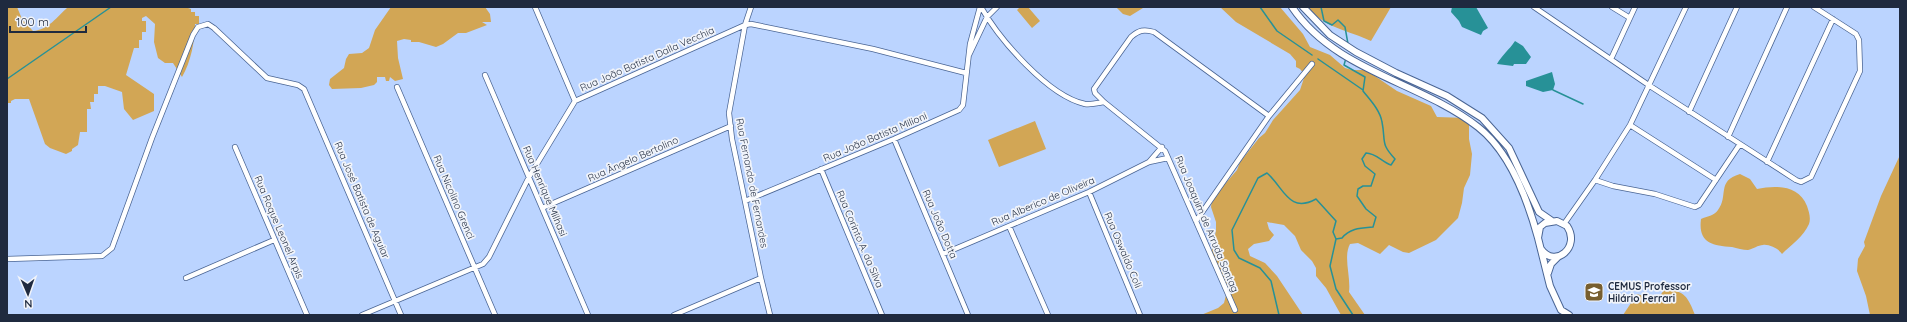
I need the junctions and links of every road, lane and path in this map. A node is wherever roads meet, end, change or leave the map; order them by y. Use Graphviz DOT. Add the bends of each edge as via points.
graph roads {
  1 [pos="536,7"];
  2 [pos="751,7"];
  3 [pos="981,7"];
  4 [pos="997,7"];
  5 [pos="1292,7"];
  6 [pos="1303,7"];
  7 [pos="1534,7"];
  8 [pos="1612,7"];
  9 [pos="1635,7"];
  10 [pos="1686,7"];
  11 [pos="1737,7"];
  12 [pos="1787,7"];
  13 [pos="1814,7"];
  14 [pos="987,16"];
  15 [pos="1630,18"];
  16 [pos="1833,19"];
  17 [pos="746,25"];
  18 [pos="968,56"];
  19 [pos="1611,59"];
  20 [pos="1312,64"];
  21 [pos="966,73"];
  22 [pos="485,74"];
  23 [pos="1650,86"];
  24 [pos="397,87"];
  25 [pos="575,101"];
  26 [pos="1104,102"];
  27 [pos="1689,112"];
  28 [pos="1269,116"];
  29 [pos="1630,125"];
  30 [pos="731,126"];
  31 [pos="1728,137"];
  32 [pos="894,139"];
  33 [pos="1740,144"];
  34 [pos="235,147"];
  35 [pos="1162,147"];
  36 [pos="1168,158"];
  37 [pos="1149,162"];
  38 [pos="1767,162"];
  39 [pos="821,169"];
  40 [pos="529,177"];
  41 [pos="1595,180"];
  42 [pos="1716,180"];
  43 [pos="1089,192"];
  44 [pos="745,201"];
  45 [pos="542,208"];
  46 [pos="1196,221"];
  47 [pos="1552,221"];
  48 [pos="1564,224"];
  49 [pos="1010,226"];
  50 [pos="1538,238"];
  51 [pos="274,240"];
  52 [pos="1541,248"];
  53 [pos="943,254"];
  54 [pos="1559,256"];
  55 [pos="7,259"];
  56 [pos="475,268"];
  57 [pos="1548,276"];
  58 [pos="186,278"];
  59 [pos="761,278"];
  60 [pos="395,302"];
  61 [pos="1235,310"];
  62 [pos="307,315"];
  63 [pos="362,315"];
  64 [pos="401,315"];
  65 [pos="495,315"];
  66 [pos="588,315"];
  67 [pos="674,315"];
  68 [pos="770,315"];
  69 [pos="882,315"];
  70 [pos="968,315"];
  71 [pos="1048,315"];
  72 [pos="1140,315"];
  73 [pos="1569,315"];
  1 -- 25 [label="street"];
  2 -- 17 [label="street, Rua Fernando de Fernandes"];
  3 -- 14 [label="street"];
  3 -- 18 [label="street, Rua João Batista Milioni"];
  4 -- 14 [label="street"];
  5 -- 50 [label="main road" via="1302,22 1324,42 1382,76 1446,106 1479,128 1494,142 1512,170 1530,210"];
  6 -- 47 [label="main road" via="1330,35 1396,73 1456,100 1482,118 1509,148 1539,212"];
  7 -- 19 [label="street"];
  8 -- 15 [label="street"];
  9 -- 15 [label="street"];
  10 -- 23 [label="street"];
  11 -- 27 [label="street"];
  12 -- 31 [label="street"];
  13 -- 16 [label="street"];
  14 -- 18 [label="street, Rua João Batista Milioni"];
  14 -- 26 [label="street" via="1020,57 1047,85 1065,96 1086,104"];
  15 -- 19 [label="street"];
  16 -- 38 [label="street"];
  16 -- 38 [label="street" via="1857,36 1861,68 1811,177 1801,182"];
  17 -- 21 [label="street, Rua João Batista Dalla Vecchia" via="752,24 873,49"];
  17 -- 25 [label="street, Rua João Batista Dalla Vecchia"];
  17 -- 30 [label="street, Rua Fernando de Fernandes" via="729,113"];
  18 -- 21 [label="street, Rua João Batista Milioni"];
  19 -- 23 [label="street"];
  20 -- 28 [label="street"];
  21 -- 32 [label="street, Rua João Batista Milioni" via="963,105 959,110"];
  22 -- 40 [label="street, Rua Henrique Milhasi"];
  23 -- 27 [label="street"];
  23 -- 29 [label="street"];
  24 -- 56 [label="street, Rua Nicolino Grenci"];
  25 -- 40 [label="street, Rua João Batista Dalla Vecchia"];
  26 -- 28 [label="street, Rua Joaquim de Arruda Sontag" via="1095,94 1096,85 1131,37 1145,29 1154,32"];
  26 -- 35 [label="street, Rua Joaquim de Arruda Sontag"];
  27 -- 31 [label="street"];
  28 -- 46 [label="street"];
  29 -- 41 [label="street"];
  29 -- 42 [label="street"];
  30 -- 44 [label="street, Rua Fernando de Fernandes"];
  30 -- 45 [label="street, Rua Ângelo Bertolino"];
  31 -- 33 [label="street"];
  32 -- 39 [label="street, Rua João Batista Milioni"];
  32 -- 53 [label="street, Rua João Dotta"];
  33 -- 38 [label="street"];
  33 -- 42 [label="street"];
  34 -- 51 [label="street, Rua Roque Leonel Arpis"];
  35 -- 36 [label="street, Rua Joaquim de Arruda Sontag"];
  35 -- 37 [label="street, Rua Alberico de Oliveira"];
  36 -- 37 [label="street, Rua Alberico de Oliveira"];
  36 -- 46 [label="street, Rua Joaquim de Arruda Sontag"];
  37 -- 43 [label="street, Rua Alberico de Oliveira"];
  39 -- 44 [label="street, Rua João Batista Milioni"];
  39 -- 69 [label="street, Rua Corinto A. da Silva"];
  40 -- 45 [label="street, Rua Henrique Milhasi"];
  40 -- 56 [label="street, Rua João Batista Dalla Vecchia" via="489,257"];
  41 -- 42 [label="street" via="1655,194 1693,207 1699,205"];
  41 -- 48 [label="street"];
  43 -- 49 [label="street, Rua Alberico de Oliveira"];
  43 -- 72 [label="street, Rua Oswaldo Coli"];
  44 -- 59 [label="street, Rua Fernando de Fernandes"];
  45 -- 66 [label="street, Rua Henrique Milhasi"];
  46 -- 61 [label="street, Rua Joaquim de Arruda Sontag"];
  47 -- 48 [label="main road"];
  47 -- 50 [label="main road" via="1545,222 1540,227"];
  48 -- 54 [label="main road" via="1571,234 1570,244 1566,252"];
  49 -- 53 [label="street, Rua Alberico de Oliveira"];
  49 -- 71 [label="street"];
  50 -- 52 [label="main road"];
  51 -- 58 [label="street"];
  51 -- 62 [label="street, Rua Roque Leonel Arpis"];
  52 -- 54 [label="main road" via="1548,255"];
  52 -- 57 [label="main road"];
  53 -- 70 [label="street, Rua João Dotta"];
  54 -- 57 [label="main road" via="1550,265"];
  55 -- 60 [label="street, Rua José Batista de Aguiar" via="102,256 112,248 193,35 200,25 211,25 267,78 300,85 306,92"];
  56 -- 60 [label="street, Rua João Batista Dalla Vecchia"];
  56 -- 65 [label="street, Rua Nicolino Grenci"];
  57 -- 73 [label="main road" via="1561,310"];
  59 -- 67 [label="street"];
  59 -- 68 [label="street, Rua Fernando de Fernandes"];
  60 -- 63 [label="street, Rua João Batista Dalla Vecchia"];
  60 -- 64 [label="street, Rua José Batista de Aguiar"];
}
